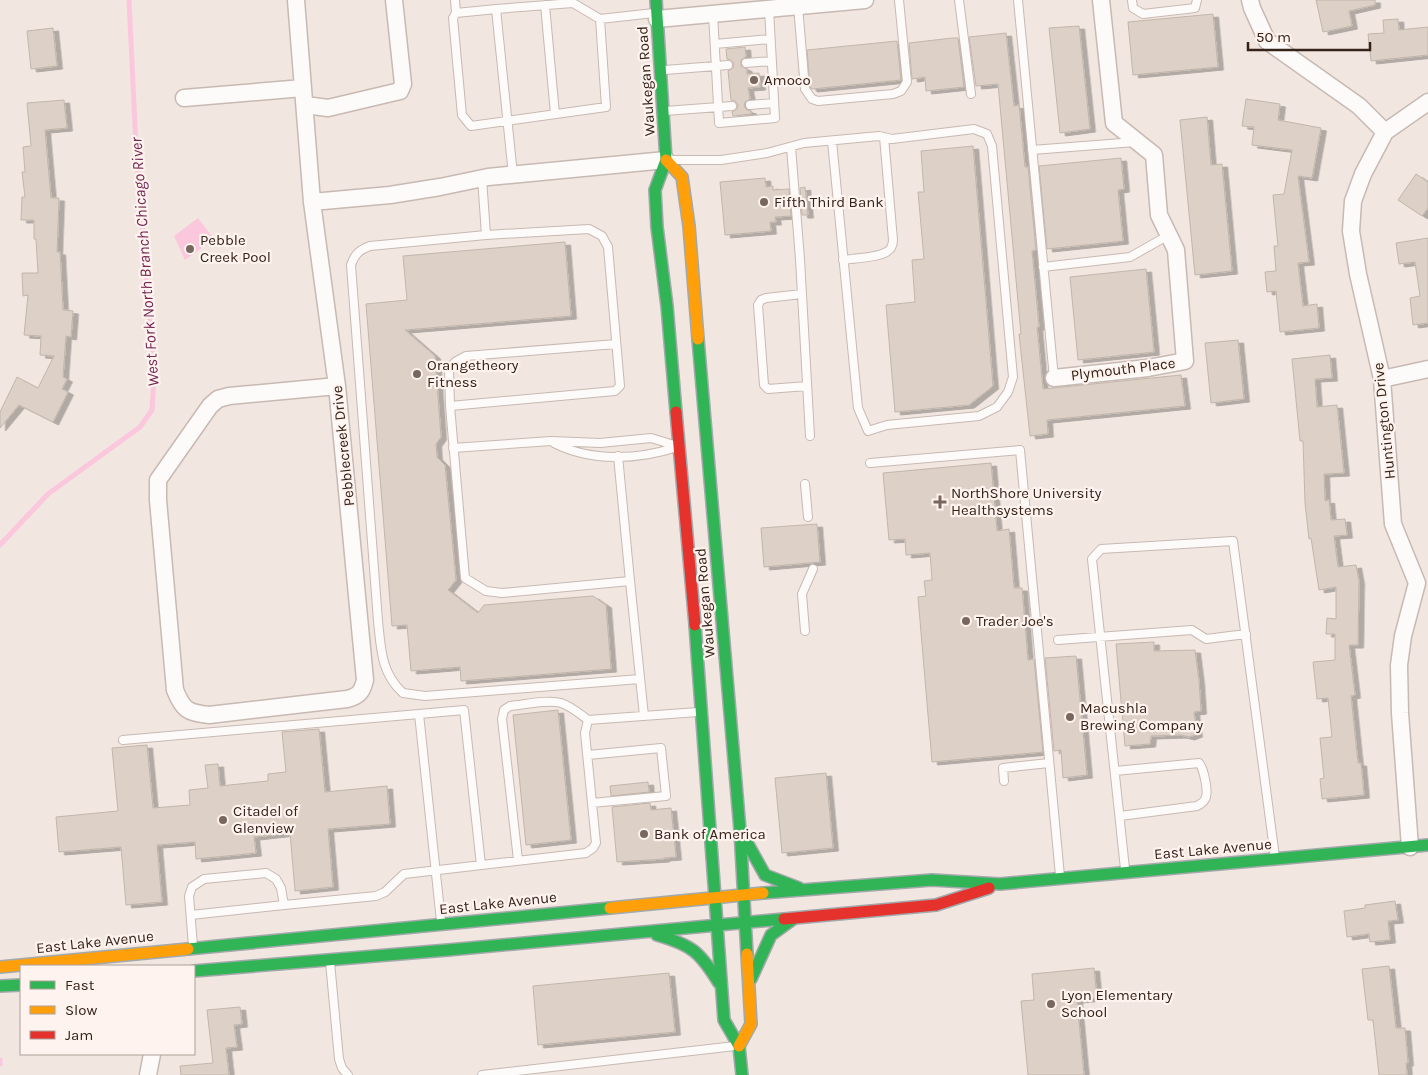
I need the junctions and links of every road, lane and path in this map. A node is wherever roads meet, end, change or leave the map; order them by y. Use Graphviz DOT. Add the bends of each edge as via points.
graph roads {
  1 [pos="296,0"];
  2 [pos="394,0"];
  3 [pos="455,0"];
  4 [pos="656,0"];
  5 [pos="865,0"];
  6 [pos="899,0"];
  7 [pos="960,0"];
  8 [pos="1018,0"];
  9 [pos="1101,0"];
  10 [pos="1132,0"];
  11 [pos="1197,0"];
  12 [pos="1250,0"];
  13 [pos="790,4"];
  14 [pos="544,5"];
  15 [pos="496,9"];
  16 [pos="769,9"];
  17 [pos="456,13"];
  18 [pos="713,14"];
  19 [pos="657,16"];
  20 [pos="600,19"];
  21 [pos="770,39"];
  22 [pos="715,44"];
  23 [pos="771,61"];
  24 [pos="746,63"];
  25 [pos="728,65"];
  26 [pos="716,66"];
  27 [pos="660,70"];
  28 [pos="303,88"];
  29 [pos="971,94"];
  30 [pos="184,98"];
  31 [pos="1428,102"];
  32 [pos="774,103"];
  33 [pos="304,104"];
  34 [pos="750,105"];
  35 [pos="732,106"];
  36 [pos="719,107"];
  37 [pos="664,111"];
  38 [pos="556,114"];
  39 [pos="507,122"];
  40 [pos="1384,132"];
  41 [pos="884,137"];
  42 [pos="832,141"];
  43 [pos="1137,142"];
  44 [pos="791,147"];
  45 [pos="1032,150"];
  46 [pos="666,160"];
  47 [pos="512,175"];
  48 [pos="482,178"];
  49 [pos="312,202"];
  50 [pos="1169,235"];
  51 [pos="486,236"];
  52 [pos="843,260"];
  53 [pos="1043,267"];
  54 [pos="802,294"];
  55 [pos="616,344"];
  56 [pos="1428,368"];
  57 [pos="1054,378"];
  58 [pos="1382,379"];
  59 [pos="337,386"];
  60 [pos="807,386"];
  61 [pos="450,406"];
  62 [pos="810,436"];
  63 [pos="551,441"];
  64 [pos="679,447"];
  65 [pos="453,448"];
  66 [pos="618,456"];
  67 [pos="870,463"];
  68 [pos="805,484"];
  69 [pos="808,517"];
  70 [pos="813,569"];
  71 [pos="630,581"];
  72 [pos="1422,585"];
  73 [pos="805,631"];
  74 [pos="1246,634"];
  75 [pos="1101,637"];
  76 [pos="1058,640"];
  77 [pos="640,679"];
  78 [pos="702,711"];
  79 [pos="419,714"];
  80 [pos="644,716"];
  81 [pos="588,720"];
  82 [pos="123,740"];
  83 [pos="588,755"];
  84 [pos="1049,763"];
  85 [pos="1115,771"];
  86 [pos="1004,781"];
  87 [pos="592,803"];
  88 [pos="1120,816"];
  89 [pos="710,830"];
  90 [pos="740,830"];
  91 [pos="1428,845"];
  92 [pos="1410,846"];
  93 [pos="1275,859"];
  94 [pos="518,860"];
  95 [pos="481,865"];
  96 [pos="700,867"];
  97 [pos="436,870"];
  98 [pos="1126,873"];
  99 [pos="1060,879"];
  100 [pos="1000,884"];
  101 [pos="687,887"];
  102 [pos="804,890"];
  103 [pos="744,895"];
  104 [pos="715,897"];
  105 [pos="668,901"];
  106 [pos="284,905"];
  107 [pos="190,915"];
  108 [pos="793,919"];
  109 [pos="745,923"];
  110 [pos="441,924"];
  111 [pos="717,925"];
  112 [pos="645,932"];
  113 [pos="193,948"];
  114 [pos="330,960"];
  115 [pos="0,966"];
  116 [pos="195,971"];
  117 [pos="749,983"];
  118 [pos="20,985"];
  119 [pos="1,986"];
  120 [pos="721,986"];
  121 [pos="739,1046"];
  122 [pos="152,1055"];
  123 [pos="148,1075"];
  124 [pos="348,1075"];
  125 [pos="482,1075"];
  126 [pos="742,1075"];
  1 -- 28 [label="street, Pebblecreek Drive"];
  2 -- 33 [label="street" via="403,84 400,92 328,108"];
  3 -- 17 [label="lane"];
  4 -- 19 [label="main road, Waukegan Road"];
  5 -- 13 [label="street"];
  6 -- 13 [label="lane" via="907,82 901,91 818,101 812,99 805,88"];
  7 -- 29 [label="lane"];
  8 -- 45 [label="lane"];
  9 -- 43 [label="street, Plymouth Place" via="1114,123"];
  10 -- 11 [label="lane" via="1133,8 1144,14 1195,8"];
  12 -- 40 [label="street" via="1267,41 1359,106"];
  13 -- 16 [label="street"];
  14 -- 15 [label="lane"];
  14 -- 20 [label="lane" via="573,2"];
  14 -- 38 [label="lane"];
  15 -- 17 [label="lane"];
  15 -- 39 [label="lane"];
  16 -- 18 [label="street"];
  16 -- 21 [label="lane"];
  17 -- 39 [label="lane" via="462,114 471,126"];
  18 -- 19 [label="street"];
  18 -- 22 [label="lane"];
  19 -- 20 [label="lane"];
  19 -- 27 [label="main road, Waukegan Road"];
  20 -- 38 [label="lane" via="606,107"];
  21 -- 22 [label="lane"];
  21 -- 23 [label="lane"];
  22 -- 26 [label="lane"];
  23 -- 24 [label="lane"];
  23 -- 32 [label="lane"];
  25 -- 26 [label="lane"];
  26 -- 27 [label="lane"];
  26 -- 36 [label="lane"];
  27 -- 37 [label="main road, Waukegan Road"];
  28 -- 30 [label="street"];
  28 -- 33 [label="street, Pebblecreek Drive"];
  31 -- 40 [label="street"];
  32 -- 34 [label="lane"];
  32 -- 36 [label="lane" via="775,118 720,123"];
  33 -- 49 [label="street, Pebblecreek Drive"];
  35 -- 36 [label="lane"];
  36 -- 37 [label="lane"];
  37 -- 46 [label="main road, Waukegan Road"];
  38 -- 39 [label="lane"];
  39 -- 47 [label="lane"];
  40 -- 58 [label="street, Huntington Drive" via="1353,201 1351,231"];
  41 -- 42 [label="lane"];
  41 -- 52 [label="lane" via="891,248 875,256"];
  41 -- 52 [label="lane" via="892,139 974,129 987,134 992,146 1013,377 1008,392 997,407 979,416 887,425 868,431 858,408"];
  42 -- 44 [label="lane"];
  42 -- 52 [label="lane"];
  43 -- 45 [label="lane"];
  43 -- 50 [label="street, Plymouth Place" via="1154,156 1160,215"];
  44 -- 46 [label="lane" via="721,160"];
  44 -- 54 [label="lane"];
  45 -- 53 [label="lane"];
  46 -- 47 [label="street"];
  46 -- 64 [label="main road, Waukegan Road" via="655,190"];
  46 -- 90 [label="main road, Waukegan Road" via="682,177 689,226"];
  47 -- 48 [label="street"];
  48 -- 49 [label="street" via="390,195"];
  48 -- 51 [label="lane"];
  49 -- 59 [label="street, Pebblecreek Drive"];
  50 -- 53 [label="lane" via="1130,257"];
  50 -- 57 [label="street, Plymouth Place" via="1176,250 1185,361"];
  51 -- 55 [label="lane" via="589,229 602,236 608,247"];
  51 -- 77 [label="lane" via="370,246 355,254 350,265 380,646 386,672 403,693 425,696"];
  53 -- 57 [label="lane"];
  54 -- 60 [label="lane"];
  54 -- 60 [label="lane" via="766,298 758,305 764,385 768,389"];
  55 -- 61 [label="lane" via="466,356 449,369"];
  55 -- 61 [label="lane" via="620,386 616,391"];
  56 -- 58 [label="street"];
  58 -- 72 [label="street, Huntington Drive" via="1393,524"];
  59 -- 59 [label="street, Pebblecreek Drive" via="218,399 158,480 175,690 187,711 209,715 347,699 357,696 362,690 365,680"];
  60 -- 62 [label="lane"];
  61 -- 65 [label="lane"];
  63 -- 64 [label="lane" via="651,438"];
  63 -- 65 [label="lane"];
  63 -- 66 [label="lane" via="570,451"];
  64 -- 66 [label="lane" via="654,454"];
  64 -- 78 [label="main road, Waukegan Road"];
  65 -- 71 [label="lane" via="465,578 486,591 502,592"];
  66 -- 71 [label="lane"];
  67 -- 84 [label="lane" via="1020,450"];
  68 -- 69 [label="lane"];
  70 -- 73 [label="lane" via="802,594"];
  71 -- 77 [label="lane"];
  72 -- 92 [label="street, Huntington Drive" via="1403,636 1399,664"];
  74 -- 75 [label="lane" via="1206,638 1192,630"];
  74 -- 75 [label="lane" via="1233,541 1100,549 1092,559"];
  74 -- 93 [label="lane"];
  75 -- 76 [label="lane"];
  75 -- 85 [label="lane"];
  77 -- 80 [label="lane"];
  78 -- 80 [label="lane"];
  78 -- 89 [label="main road, Waukegan Road"];
  79 -- 82 [label="lane"];
  79 -- 95 [label="lane" via="464,710"];
  79 -- 97 [label="lane"];
  80 -- 81 [label="lane"];
  81 -- 83 [label="lane" via="585,733"];
  81 -- 94 [label="lane" via="561,703 553,702 510,706 504,710 502,719"];
  83 -- 87 [label="lane"];
  83 -- 87 [label="lane" via="661,748 666,796"];
  84 -- 86 [label="lane" via="1003,768"];
  84 -- 99 [label="lane"];
  85 -- 88 [label="lane"];
  85 -- 88 [label="lane" via="1199,763 1203,768 1207,796 1197,806"];
  87 -- 94 [label="lane" via="594,848 586,853"];
  88 -- 98 [label="lane"];
  89 -- 96 [label="main road"];
  89 -- 104 [label="main road, Waukegan Road"];
  90 -- 102 [label="main road" via="765,875"];
  90 -- 103 [label="main road, Waukegan Road"];
  91 -- 92 [label="main road, East Lake Avenue"];
  92 -- 93 [label="main road, East Lake Avenue"];
  93 -- 98 [label="main road, East Lake Avenue"];
  94 -- 95 [label="lane"];
  95 -- 97 [label="lane"];
  97 -- 106 [label="lane" via="404,874 376,896"];
  97 -- 110 [label="lane"];
  98 -- 99 [label="main road, East Lake Avenue"];
  99 -- 100 [label="main road, East Lake Avenue"];
  100 -- 102 [label="main road, East Lake Avenue" via="932,880"];
  100 -- 108 [label="main road, East Lake Avenue" via="936,905"];
  101 -- 105 [label="main road"];
  102 -- 103 [label="main road, East Lake Avenue"];
  103 -- 104 [label="main road, East Lake Avenue"];
  103 -- 109 [label="main road, Waukegan Road"];
  104 -- 105 [label="main road, East Lake Avenue"];
  104 -- 111 [label="main road, Waukegan Road"];
  105 -- 110 [label="main road, East Lake Avenue"];
  106 -- 107 [label="lane"];
  106 -- 107 [label="lane" via="276,879 266,873 204,879 192,887"];
  107 -- 113 [label="lane"];
  108 -- 109 [label="main road, East Lake Avenue"];
  108 -- 117 [label="main road" via="771,935"];
  109 -- 111 [label="main road, East Lake Avenue"];
  109 -- 117 [label="main road, Waukegan Road"];
  110 -- 113 [label="main road, East Lake Avenue"];
  111 -- 112 [label="main road, East Lake Avenue"];
  111 -- 120 [label="main road, Waukegan Road"];
  112 -- 114 [label="main road, East Lake Avenue"];
  112 -- 120 [label="main road" via="690,946 704,959"];
  113 -- 115 [label="main road, East Lake Avenue"];
  114 -- 116 [label="main road, East Lake Avenue"];
  114 -- 124 [label="lane" via="339,1059"];
  117 -- 121 [label="main road, Waukegan Road" via="751,1024"];
  118 -- 119 [label="main road"];
  120 -- 121 [label="main road, Waukegan Road" via="724,1020"];
  121 -- 125 [label="lane"];
  121 -- 126 [label="main road, Waukegan Road"];
  122 -- 123 [label="street"];
}
